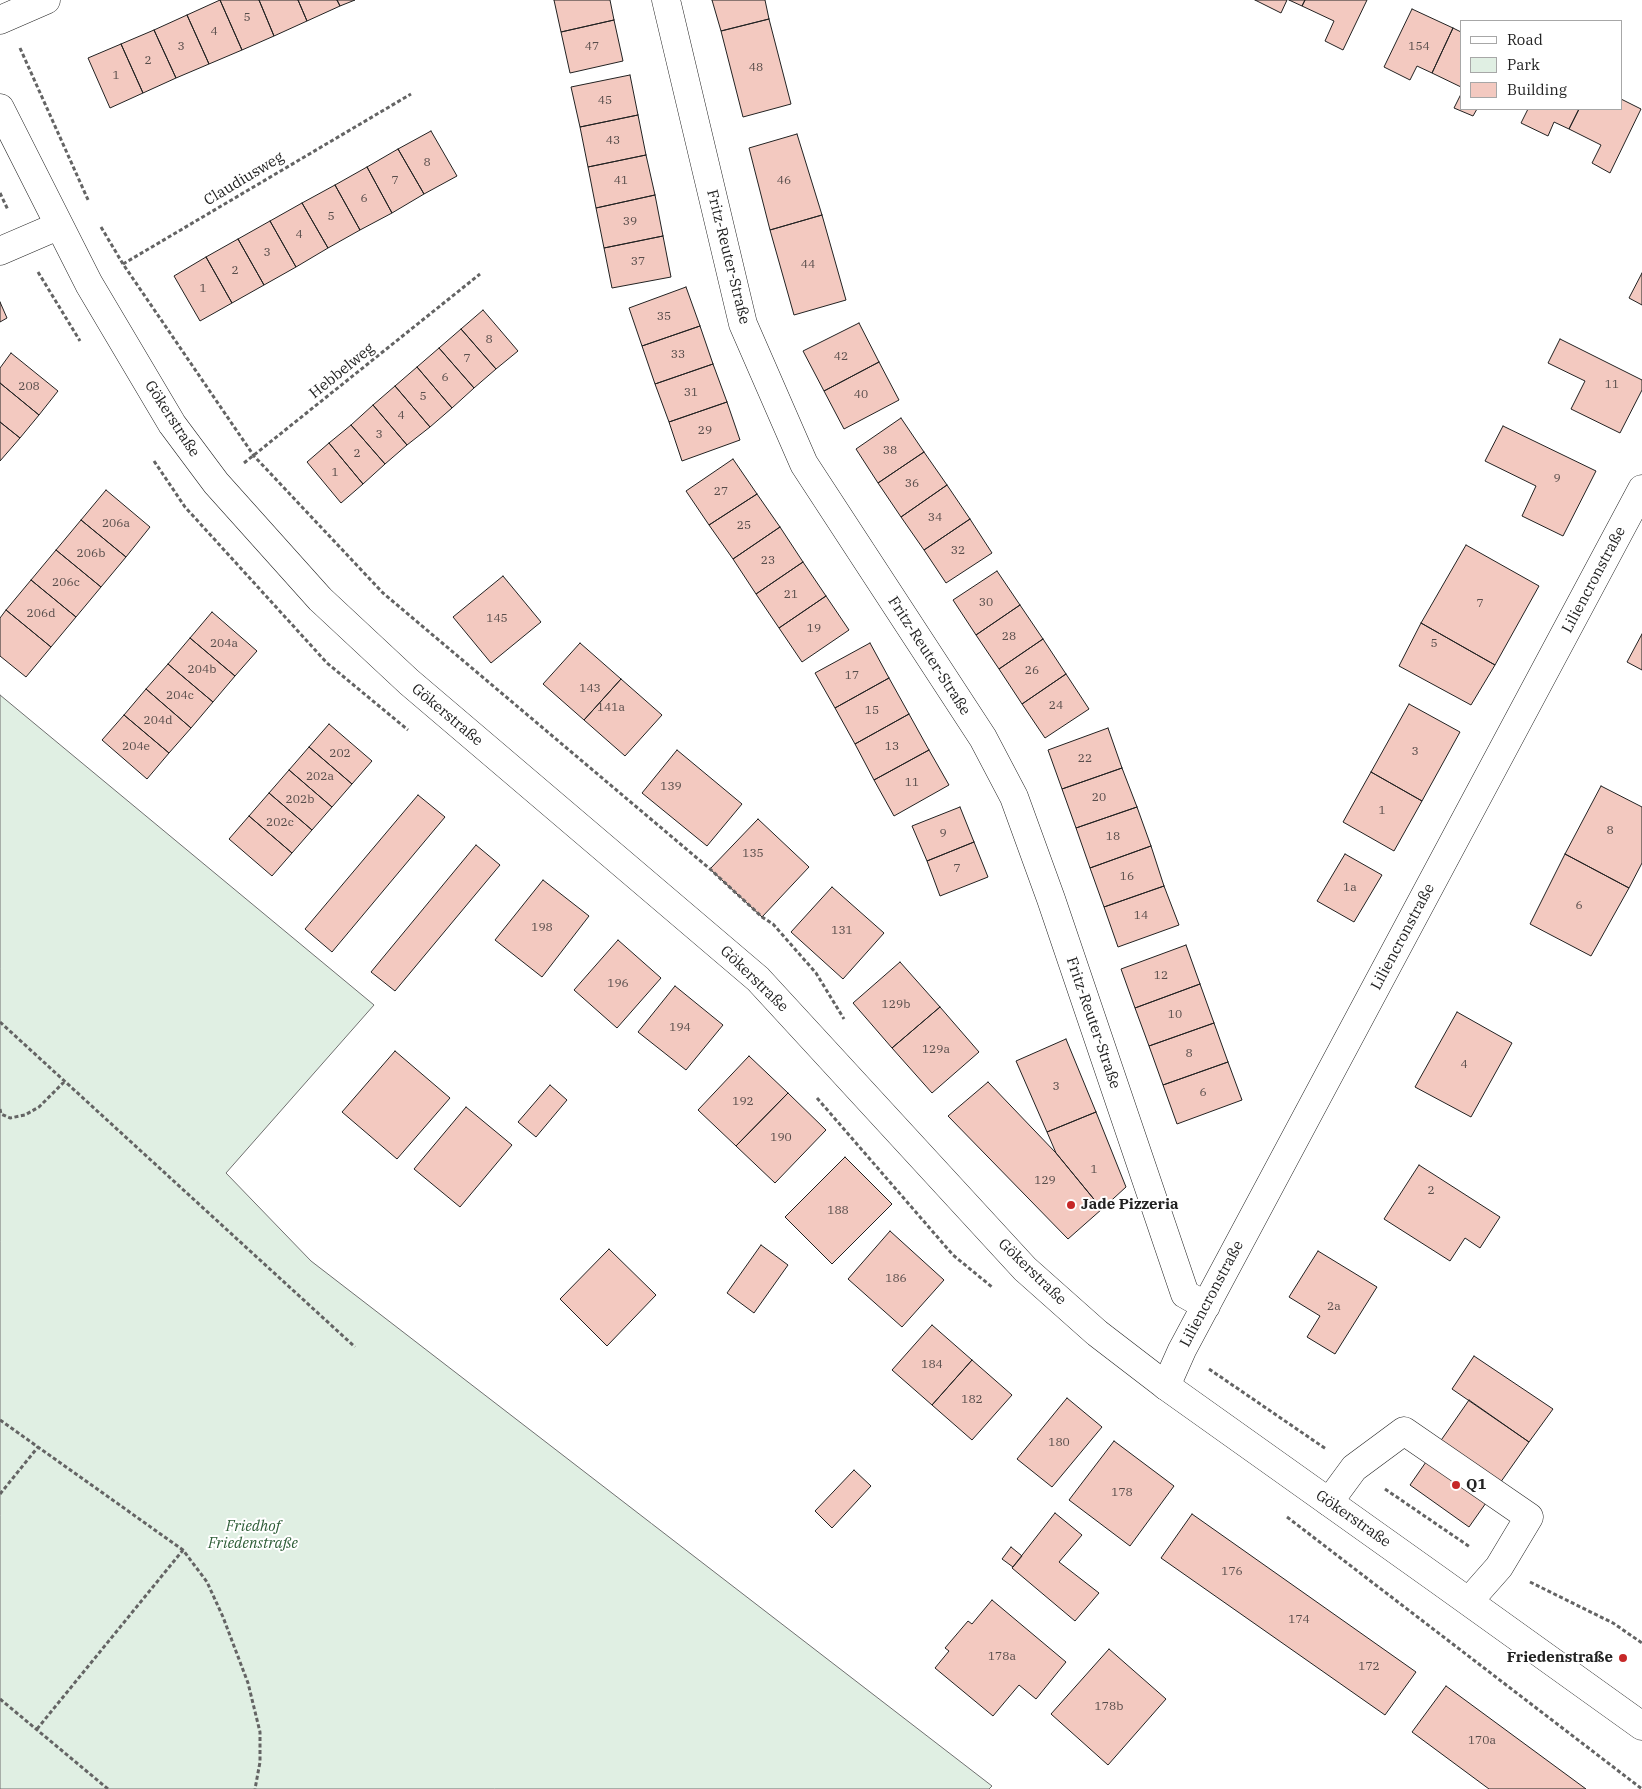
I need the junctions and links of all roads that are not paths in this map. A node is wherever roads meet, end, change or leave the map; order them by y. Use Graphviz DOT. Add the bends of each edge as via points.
graph roads {
  1 [pos="46,0"];
  2 [pos="666,0"];
  3 [pos="3,19"];
  4 [pos="0,108"];
  5 [pos="58,226"];
  6 [pos="0,250"];
  7 [pos="1642,489"];
  8 [pos="1206,1306"];
  9 [pos="1166,1386"];
  10 [pos="1328,1502"];
  11 [pos="1468,1601"];
  12 [pos="1642,1726"];
  1 -- 3 [label="street"];
  2 -- 8 [label="street, Fritz-Reuter-Straße" via="743,324 804,464 983,738 1014,797 1185,1294"];
  4 -- 5 [label="street, Gökerstraße"];
  5 -- 6 [label="street"];
  5 -- 9 [label="street, Gökerstraße" via="172,424 216,483 320,599 409,682 758,979 1025,1269 1097,1332"];
  7 -- 8 [label="street, Liliencronstraße"];
  8 -- 9 [label="street, Liliencronstraße"];
  9 -- 10 [label="street, Gökerstraße"];
  10 -- 11 [label="street, Gökerstraße"];
  10 -- 11 [label="street" via="1354,1468 1404,1430 1529,1517 1499,1566"];
  11 -- 12 [label="street, Gökerstraße"];
}
